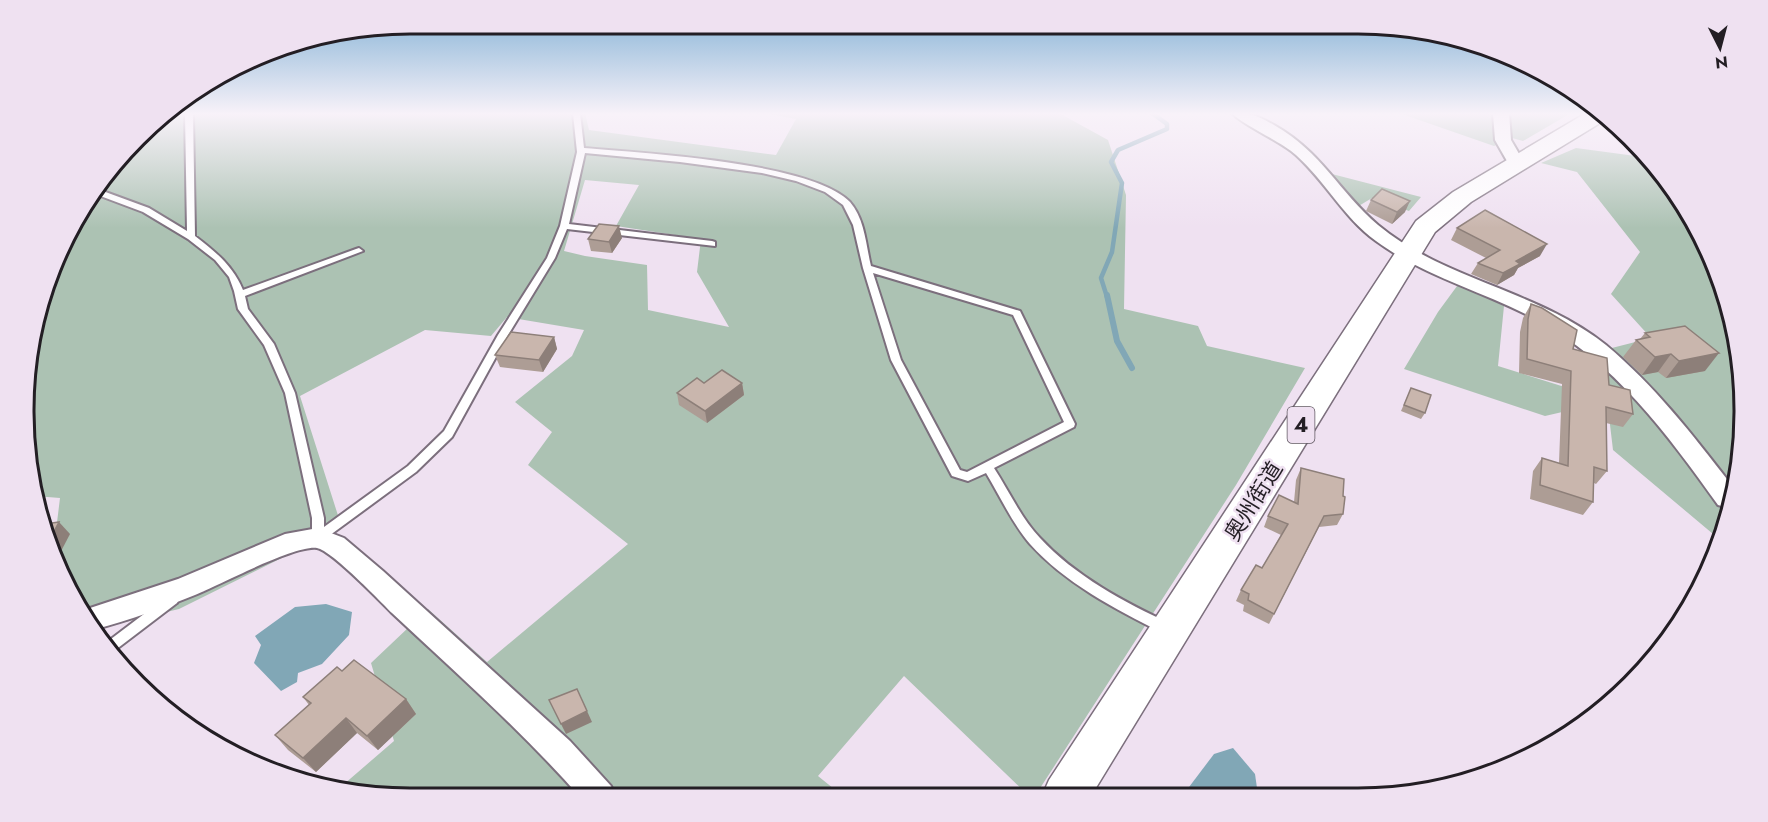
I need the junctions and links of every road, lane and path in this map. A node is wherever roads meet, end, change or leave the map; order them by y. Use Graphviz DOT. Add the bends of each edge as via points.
graph roads {
  1 [pos="190,151"];
  2 [pos="581,151"];
  3 [pos="594,151"];
  4 [pos="1301,151"];
  5 [pos="1510,151"];
  6 [pos="1538,151"];
  7 [pos="1517,164"];
  8 [pos="103,194"];
  9 [pos="564,226"];
  10 [pos="191,237"];
  11 [pos="712,244"];
  12 [pos="359,251"];
  13 [pos="1408,254"];
  14 [pos="867,268"];
  15 [pos="240,295"];
  16 [pos="988,467"];
  17 [pos="1724,494"];
  18 [pos="318,538"];
  19 [pos="187,587"];
  20 [pos="97,618"];
  21 [pos="1171,631"];
  22 [pos="115,644"];
  23 [pos="592,788"];
  24 [pos="1070,788"];
  1 -- 10 [label="lane"];
  2 -- 9 [label="lane"];
  3 -- 14 [label="lane" via="748,168 824,188 847,204 855,219"];
  4 -- 13 [label="street" via="1361,220"];
  5 -- 7 [label="street"];
  6 -- 7 [label="highway, 奥州街道 / 4"];
  7 -- 13 [label="highway, 奥州街道 / 4" via="1442,211 1425,227"];
  8 -- 10 [label="lane" via="146,210"];
  9 -- 11 [label="lane"];
  9 -- 18 [label="lane" via="551,258 448,434 412,469"];
  10 -- 15 [label="lane" via="218,258 233,276"];
  12 -- 15 [label="lane"];
  13 -- 17 [label="street" via="1543,314 1590,345 1634,384 1678,432"];
  13 -- 21 [label="highway, 奥州街道 / 4"];
  14 -- 16 [label="lane" via="896,360 956,473 968,477"];
  14 -- 16 [label="lane" via="1017,313 1070,424"];
  15 -- 18 [label="lane" via="243,309 269,344 290,393 318,518"];
  16 -- 21 [label="lane" via="1035,541 1124,608"];
  18 -- 19 [label="street" via="294,542"];
  18 -- 23 [label="street" via="335,545 374,579 559,752"];
  19 -- 20 [label="street"];
  19 -- 22 [label="lane"];
  21 -- 24 [label="highway, 奥州街道 / 4"];
}
